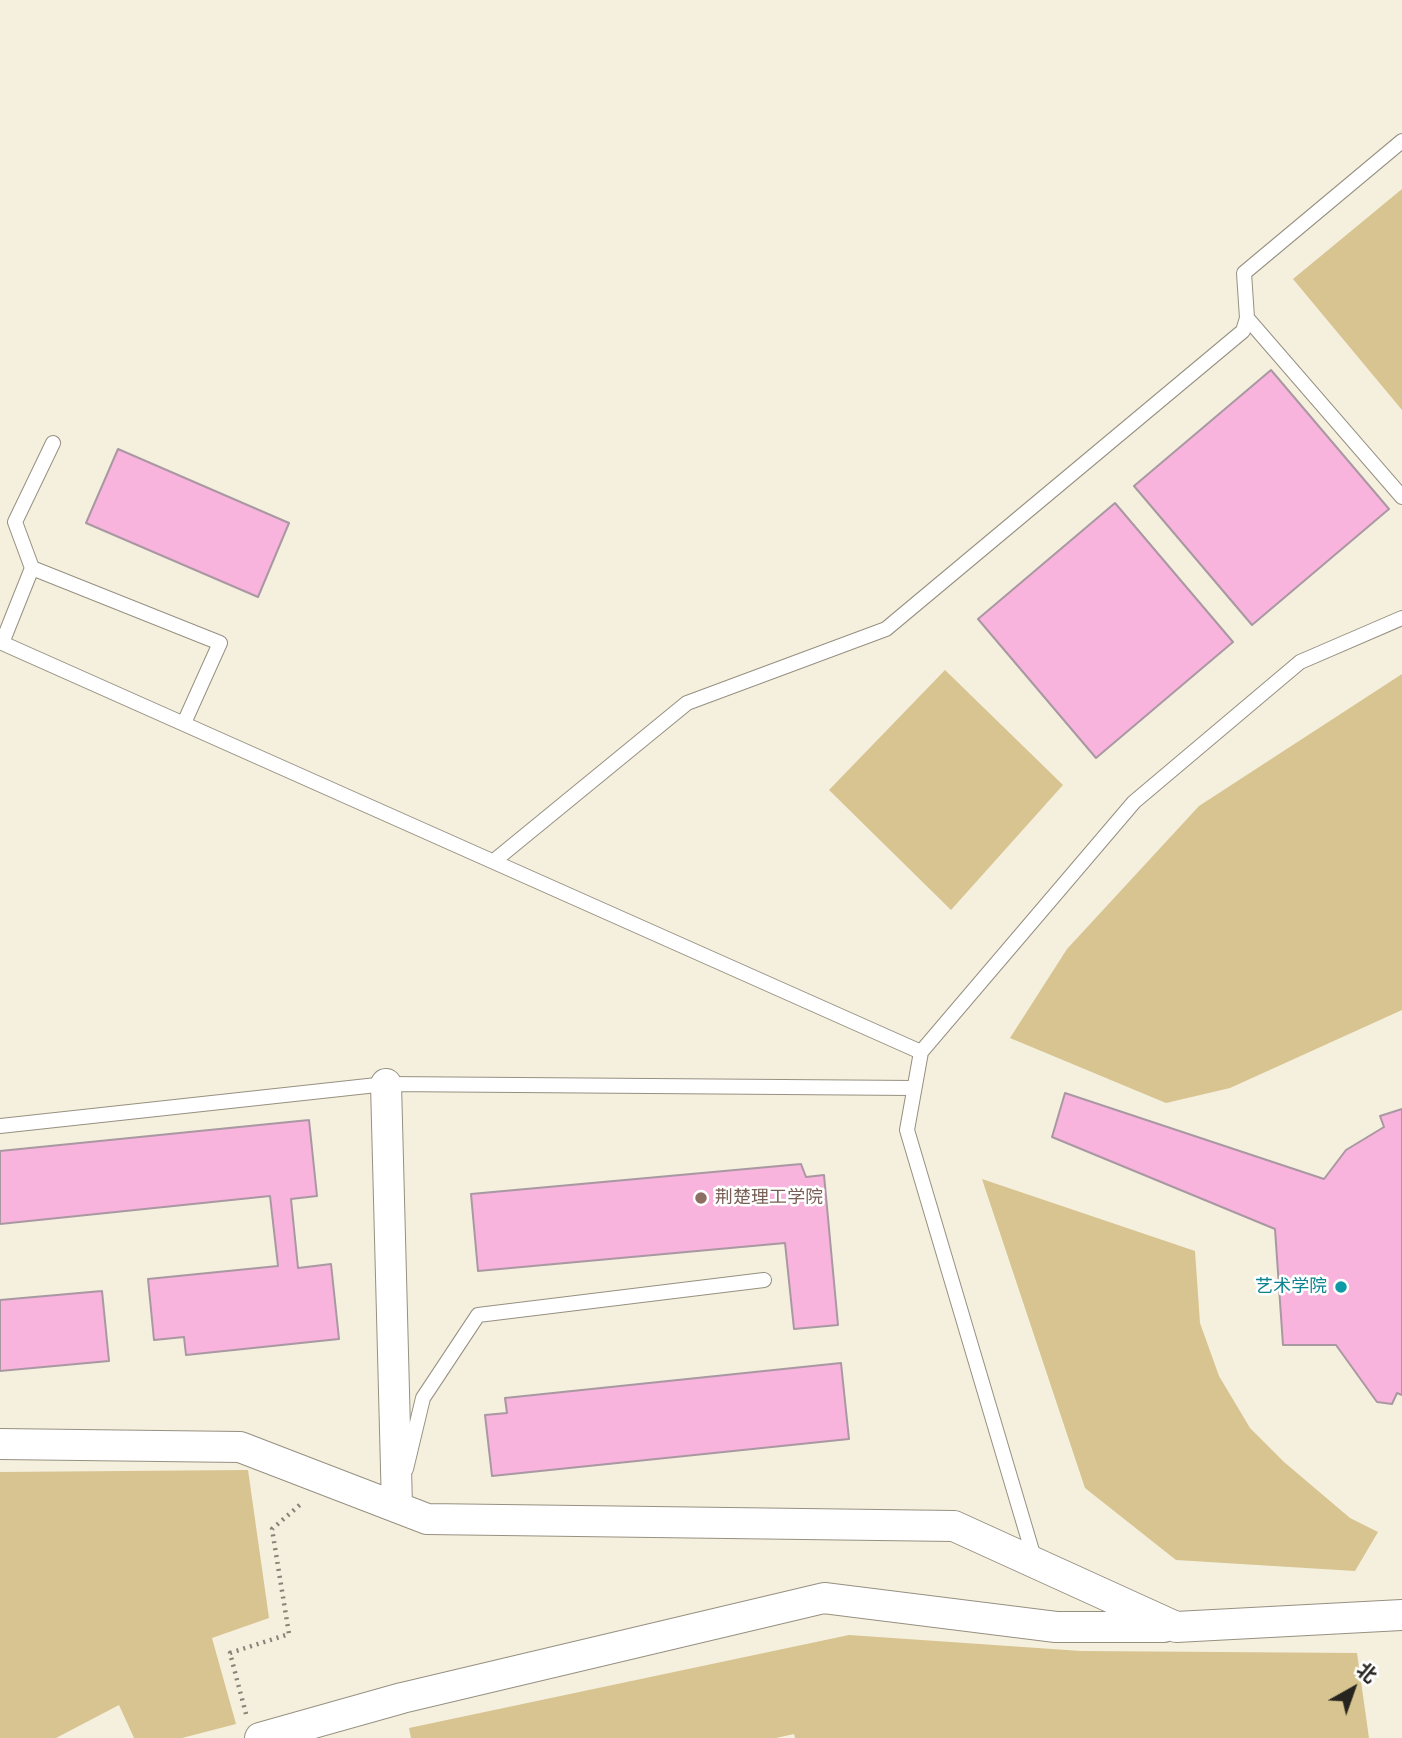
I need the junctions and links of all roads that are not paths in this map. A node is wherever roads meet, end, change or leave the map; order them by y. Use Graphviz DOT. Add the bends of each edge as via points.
graph roads {
  1 [pos="1402,141"];
  2 [pos="1247,318"];
  3 [pos="53,443"];
  4 [pos="1402,497"];
  5 [pos="32,568"];
  6 [pos="1402,618"];
  7 [pos="184,723"];
  8 [pos="494,862"];
  9 [pos="921,1052"];
  10 [pos="386,1084"];
  11 [pos="914,1088"];
  12 [pos="0,1126"];
  13 [pos="764,1280"];
  14 [pos="0,1444"];
  15 [pos="397,1507"];
  16 [pos="1035,1563"];
  17 [pos="1402,1615"];
  18 [pos="1176,1627"];
  19 [pos="255,1732"];
  1 -- 2 [label="lane" via="1244,273"];
  2 -- 4 [label="lane"];
  2 -- 8 [label="lane" via="1242,331 886,629 687,703"];
  3 -- 5 [label="lane" via="15,522"];
  5 -- 7 [label="lane" via="2,643"];
  5 -- 7 [label="lane" via="220,643"];
  6 -- 9 [label="lane" via="1300,662 1134,802"];
  7 -- 8 [label="lane"];
  8 -- 9 [label="lane"];
  9 -- 11 [label="lane"];
  10 -- 11 [label="lane"];
  10 -- 12 [label="lane"];
  10 -- 15 [label="street"];
  11 -- 16 [label="lane" via="907,1130"];
  13 -- 15 [label="lane" via="478,1315 423,1398"];
  14 -- 15 [label="street" via="240,1447"];
  15 -- 16 [label="street" via="427,1519 954,1526"];
  16 -- 18 [label="street"];
  17 -- 18 [label="street"];
  18 -- 19 [label="street" via="1056,1627 824,1598"];
}
